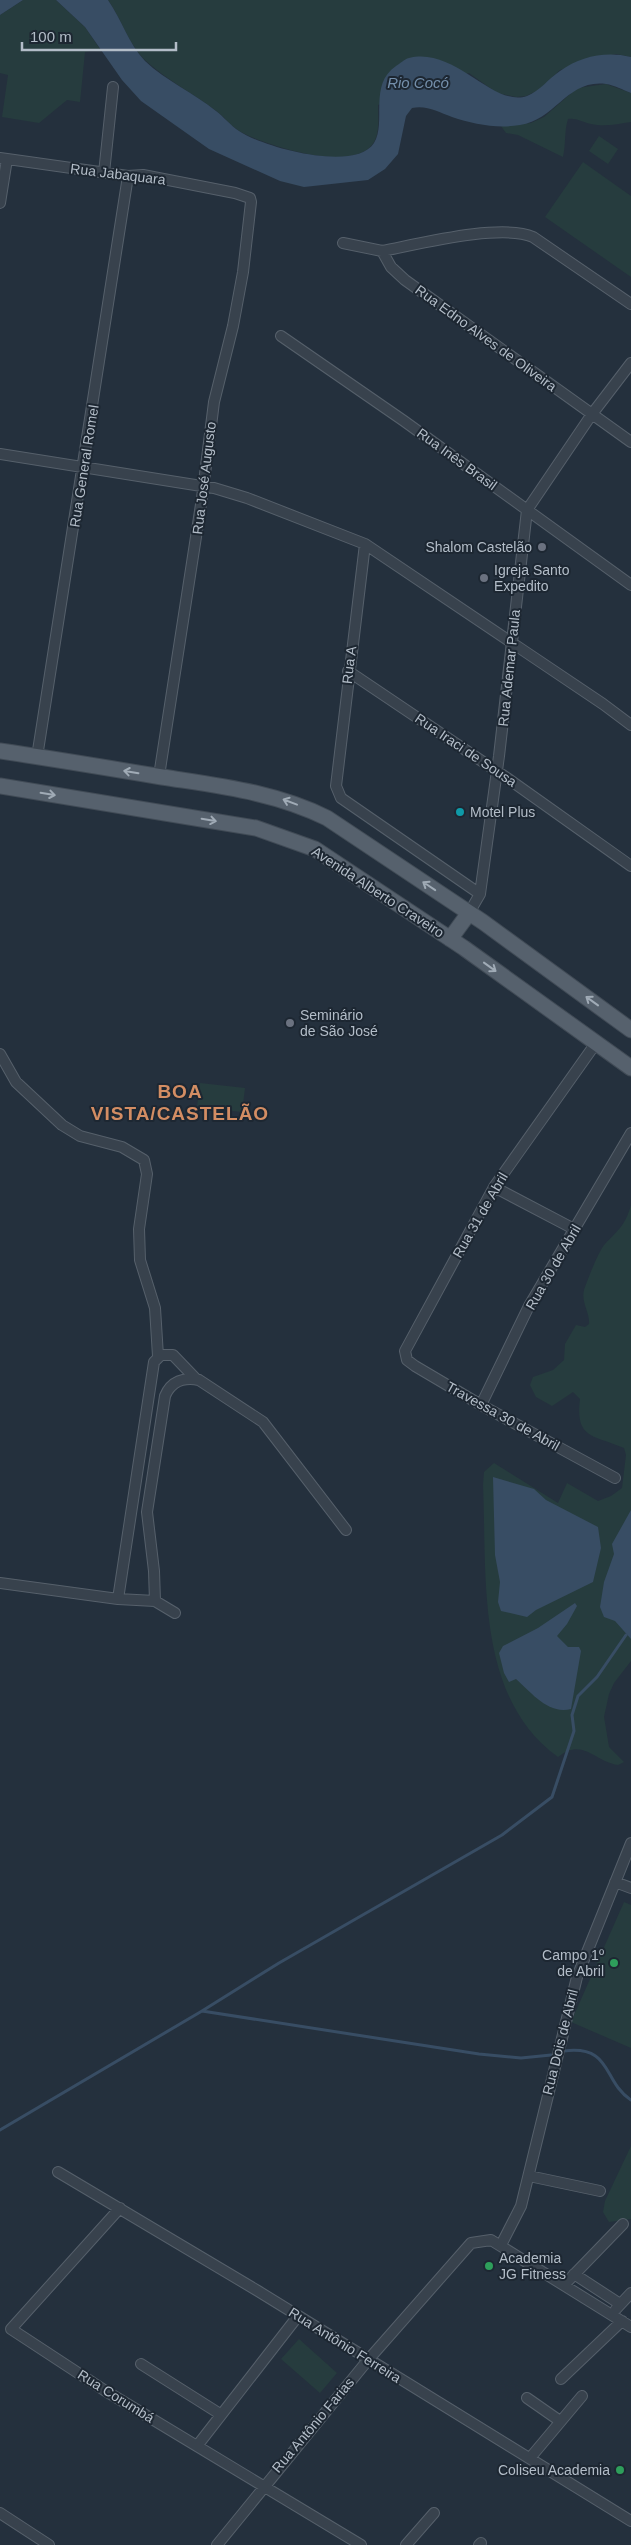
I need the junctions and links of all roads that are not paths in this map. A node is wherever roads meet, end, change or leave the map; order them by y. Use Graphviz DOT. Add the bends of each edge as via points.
graph roads {
  1 [pos="113,87"];
  2 [pos="3,158"];
  3 [pos="104,173"];
  4 [pos="128,176"];
  5 [pos="235,193"];
  6 [pos="0,203"];
  7 [pos="342,243"];
  8 [pos="382,250"];
  9 [pos="631,304"];
  10 [pos="281,336"];
  11 [pos="631,363"];
  12 [pos="592,414"];
  13 [pos="631,442"];
  14 [pos="0,454"];
  15 [pos="84,467"];
  16 [pos="204,486"];
  17 [pos="527,510"];
  18 [pos="365,544"];
  19 [pos="631,585"];
  20 [pos="511,642"];
  21 [pos="348,671"];
  22 [pos="631,725"];
  23 [pos="0,751"];
  24 [pos="37,757"];
  25 [pos="497,771"];
  26 [pos="159,776"];
  27 [pos="0,786"];
  28 [pos="631,866"];
  29 [pos="480,894"];
  30 [pos="469,913"];
  31 [pos="450,939"];
  32 [pos="631,1030"];
  33 [pos="596,1043"];
  34 [pos="0,1054"];
  35 [pos="631,1068"];
  36 [pos="631,1133"];
  37 [pos="494,1187"];
  38 [pos="574,1229"];
  39 [pos="408,1344"];
  40 [pos="158,1356"];
  41 [pos="196,1380"];
  42 [pos="481,1405"];
  43 [pos="615,1478"];
  44 [pos="346,1530"];
  45 [pos="0,1583"];
  46 [pos="118,1600"];
  47 [pos="155,1602"];
  48 [pos="175,1613"];
  49 [pos="631,1843"];
  50 [pos="615,1882"];
  51 [pos="631,1888"];
  52 [pos="58,2172"];
  53 [pos="529,2176"];
  54 [pos="600,2191"];
  55 [pos="120,2208"];
  56 [pos="623,2224"];
  57 [pos="501,2245"];
  58 [pos="574,2274"];
  59 [pos="564,2285"];
  60 [pos="631,2293"];
  61 [pos="620,2304"];
  62 [pos="611,2314"];
  63 [pos="298,2316"];
  64 [pos="622,2321"];
  65 [pos="631,2327"];
  66 [pos="368,2360"];
  67 [pos="141,2364"];
  68 [pos="561,2379"];
  69 [pos="582,2396"];
  70 [pos="527,2398"];
  71 [pos="220,2414"];
  72 [pos="560,2421"];
  73 [pos="196,2446"];
  74 [pos="530,2458"];
  75 [pos="263,2486"];
  76 [pos="0,2513"];
  77 [pos="434,2513"];
  78 [pos="631,2520"];
  79 [pos="49,2545"];
  80 [pos="218,2545"];
  81 [pos="361,2545"];
  82 [pos="406,2545"];
  1 -- 3 [label="street"];
  2 -- 3 [label="street, Rua Jabaquara"];
  2 -- 6 [label="street"];
  3 -- 4 [label="street, Rua Jabaquara"];
  4 -- 5 [label="street, Rua Jabaquara" via="143,175"];
  4 -- 15 [label="street, Rua General Romel"];
  5 -- 16 [label="street, Rua José Augusto" via="250,198 250,219 232,326 214,402"];
  7 -- 8 [label="street"];
  8 -- 9 [label="street" via="494,232 523,233"];
  8 -- 12 [label="street, Rua Edno Alves de Oliveira" via="391,267 405,280"];
  10 -- 17 [label="street, Rua Inês Brasil"];
  11 -- 12 [label="street, Rua Ademar Paula"];
  12 -- 13 [label="street, Rua Edno Alves de Oliveira"];
  12 -- 17 [label="street, Rua Ademar Paula"];
  14 -- 15 [label="street"];
  15 -- 16 [label="street"];
  15 -- 24 [label="street, Rua General Romel"];
  16 -- 18 [label="street" via="247,498"];
  16 -- 26 [label="street, Rua José Augusto"];
  17 -- 19 [label="street, Rua Inês Brasil"];
  17 -- 20 [label="street, Rua Ademar Paula"];
  18 -- 20 [label="street"];
  18 -- 21 [label="street, Rua A"];
  20 -- 22 [label="street"];
  20 -- 25 [label="street, Rua Ademar Paula"];
  21 -- 25 [label="street, Rua Iraci de Sousa"];
  21 -- 29 [label="street, Rua A" via="336,786 341,798"];
  23 -- 24 [label="main road"];
  26 -- 24 [label="main road, one-way"];
  25 -- 28 [label="street, Rua Iraci de Sousa"];
  25 -- 29 [label="street, Rua Ademar Paula"];
  30 -- 26 [label="main road, one-way" via="327,818 305,808 258,792"];
  27 -- 31 [label="main road, Avenida Alberto Craveiro, one-way" via="256,828 279,835 315,849"];
  29 -- 30 [label="street, Rua Ademar Paula"];
  30 -- 31 [label="main road"];
  32 -- 30 [label="main road, one-way"];
  31 -- 33 [label="main road, Avenida Alberto Craveiro, one-way"];
  33 -- 35 [label="main road, Avenida Alberto Craveiro"];
  33 -- 37 [label="street, Rua 31 de Abril"];
  34 -- 40 [label="street" via="16,1082 62,1125 80,1136 122,1147 144,1160 147,1174 139,1229 140,1260 155,1308"];
  36 -- 38 [label="street, Rua 30 de Abril"];
  37 -- 38 [label="street"];
  37 -- 39 [label="street, Rua 31 de Abril"];
  38 -- 42 [label="street, Rua 30 de Abril" via="529,1306"];
  39 -- 42 [label="street, Travessa 30 de Abril" via="405,1350 407,1360"];
  40 -- 41 [label="street" via="176,1357"];
  40 -- 46 [label="street" via="149,1385"];
  41 -- 44 [label="street" via="263,1422"];
  41 -- 47 [label="street" via="185,1379 171,1385 164,1402 147,1512"];
  42 -- 43 [label="street, Travessa 30 de Abril"];
  45 -- 46 [label="street"];
  46 -- 47 [label="street"];
  47 -- 48 [label="street"];
  49 -- 50 [label="street, Rua Dois de Abril"];
  50 -- 51 [label="street"];
  50 -- 53 [label="street, Rua Dois de Abril" via="577,1977"];
  52 -- 55 [label="street, Rua Antônio Ferreira"];
  53 -- 54 [label="street"];
  53 -- 57 [label="street, Rua Dois de Abril" via="521,2206"];
  55 -- 63 [label="street, Rua Antônio Ferreira"];
  55 -- 73 [label="street, Rua Corumbá" via="11,2329"];
  56 -- 58 [label="street"];
  57 -- 59 [label="street"];
  57 -- 66 [label="street, Rua Antônio Farias" via="484,2239 465,2248"];
  58 -- 59 [label="street"];
  58 -- 61 [label="street"];
  59 -- 62 [label="street"];
  60 -- 61 [label="street"];
  61 -- 62 [label="street"];
  62 -- 64 [label="street"];
  63 -- 66 [label="street, Rua Antônio Ferreira"];
  63 -- 71 [label="street"];
  64 -- 65 [label="street"];
  64 -- 68 [label="street"];
  66 -- 74 [label="street, Rua Antônio Ferreira"];
  66 -- 75 [label="street, Rua Antônio Farias"];
  67 -- 71 [label="street"];
  69 -- 72 [label="street"];
  70 -- 72 [label="street"];
  71 -- 73 [label="street"];
  72 -- 74 [label="street"];
  73 -- 75 [label="street, Rua Corumbá"];
  74 -- 78 [label="street, Rua Antônio Ferreira"];
  75 -- 80 [label="street, Rua Antônio Farias"];
  75 -- 81 [label="street, Rua Corumbá"];
  76 -- 79 [label="street"];
  77 -- 82 [label="street"];
}
